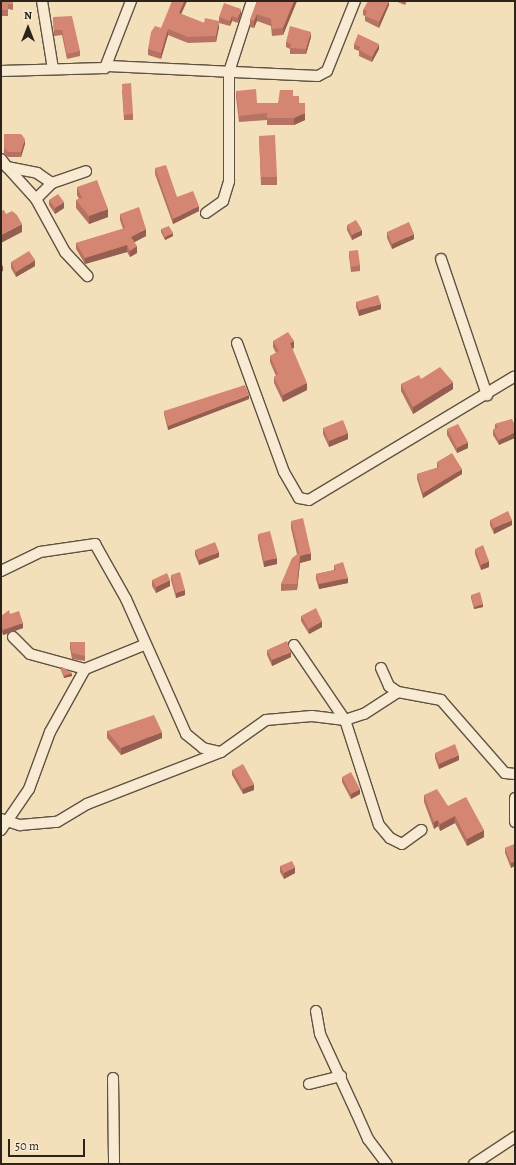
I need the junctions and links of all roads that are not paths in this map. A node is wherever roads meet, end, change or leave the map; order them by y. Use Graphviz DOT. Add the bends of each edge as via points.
graph roads {
  1 [pos="42,1"];
  2 [pos="131,1"];
  3 [pos="252,1"];
  4 [pos="355,1"];
  5 [pos="108,66"];
  6 [pos="53,69"];
  7 [pos="1,71"];
  8 [pos="229,72"];
  9 [pos="4,163"];
  10 [pos="86,171"];
  11 [pos="52,183"];
  12 [pos="36,198"];
  13 [pos="206,213"];
  14 [pos="441,259"];
  15 [pos="87,276"];
  16 [pos="237,343"];
  17 [pos="515,376"];
  18 [pos="486,395"];
  19 [pos="1,571"];
  20 [pos="13,637"];
  21 [pos="294,644"];
  22 [pos="144,645"];
  23 [pos="381,668"];
  24 [pos="85,669"];
  25 [pos="398,692"];
  26 [pos="345,720"];
  27 [pos="221,752"];
  28 [pos="515,774"];
  29 [pos="515,798"];
  30 [pos="4,820"];
  31 [pos="515,822"];
  32 [pos="1,830"];
  33 [pos="421,830"];
  34 [pos="316,1011"];
  35 [pos="341,1076"];
  36 [pos="113,1078"];
  37 [pos="308,1084"];
  38 [pos="515,1137"];
  39 [pos="114,1164"];
  40 [pos="387,1164"];
  41 [pos="474,1164"];
  1 -- 6 [label="street"];
  2 -- 5 [label="street"];
  3 -- 8 [label="street"];
  4 -- 8 [label="street" via="327,71 318,76"];
  5 -- 6 [label="street" via="101,69"];
  5 -- 8 [label="street"];
  6 -- 7 [label="street"];
  8 -- 13 [label="street" via="229,181 223,201"];
  9 -- 11 [label="street" via="37,173"];
  9 -- 12 [label="street"];
  10 -- 11 [label="street"];
  11 -- 12 [label="street"];
  12 -- 15 [label="street" via="65,252"];
  14 -- 18 [label="street"];
  16 -- 18 [label="street" via="284,472 299,498 320,496"];
  17 -- 18 [label="street"];
  19 -- 22 [label="street" via="40,552 95,544 126,599"];
  20 -- 24 [label="street" via="30,654"];
  21 -- 26 [label="street"];
  22 -- 24 [label="street"];
  22 -- 27 [label="street" via="186,734 203,748"];
  23 -- 25 [label="street" via="389,686"];
  24 -- 30 [label="street" via="50,732 29,789"];
  25 -- 26 [label="street" via="364,714"];
  25 -- 28 [label="street" via="441,700 506,773"];
  26 -- 27 [label="street" via="312,716 266,720"];
  26 -- 33 [label="street" via="379,825 390,838 402,844"];
  27 -- 30 [label="street" via="87,804 57,822 20,825"];
  29 -- 31 [label="street"];
  30 -- 32 [label="street"];
  34 -- 35 [label="street" via="320,1034"];
  35 -- 37 [label="street"];
  35 -- 40 [label="street" via="368,1139"];
  36 -- 39 [label="street"];
  38 -- 41 [label="street"];
}
